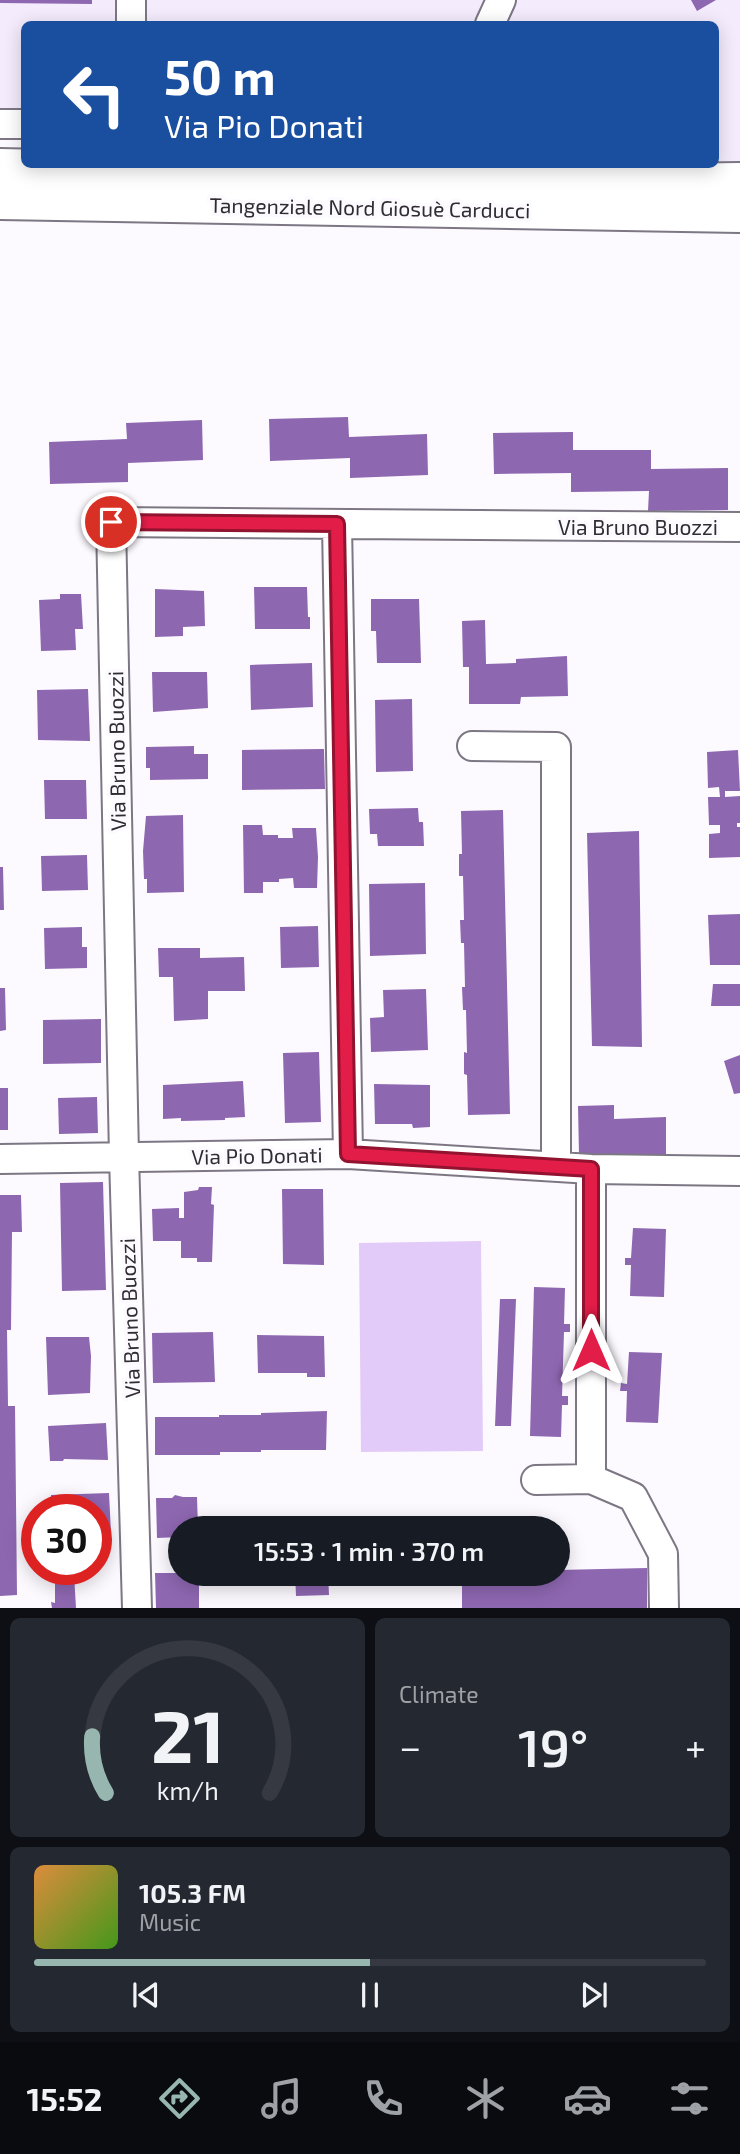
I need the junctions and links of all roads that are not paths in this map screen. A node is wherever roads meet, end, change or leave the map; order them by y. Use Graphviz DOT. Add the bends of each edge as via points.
graph roads {
  1 [pos="131,0"];
  2 [pos="500,0"];
  3 [pos="131,21"];
  4 [pos="492,21"];
  5 [pos="0,124"];
  6 [pos="21,124"];
  7 [pos="431,168"];
  8 [pos="9,175"];
  9 [pos="457,178"];
  10 [pos="740,182"];
  11 [pos="740,214"];
  12 [pos="337,524"];
  13 [pos="739,527"];
  14 [pos="472,746"];
  15 [pos="348,1154"];
  16 [pos="124,1156"];
  17 [pos="0,1159"];
  18 [pos="556,1165"];
  19 [pos="591,1169"];
  20 [pos="740,1171"];
  21 [pos="591,1479"];
  22 [pos="536,1480"];
  23 [pos="137,1608"];
  24 [pos="664,1608"];
  1 -- 3 [label="street"];
  2 -- 4 [label="street"];
  5 -- 6 [label="street"];
  7 -- 9 [label="highway"];
  8 -- 9 [label="highway, Tangenziale Nord Giosuè Carducci"];
  8 -- 11 [label="highway, Tangenziale Nord Giosuè Carducci"];
  9 -- 10 [label="highway, Tangenziale Nord Giosuè Carducci"];
  12 -- 13 [label="street, Via Bruno Buozzi"];
  12 -- 15 [label="street"];
  12 -- 16 [label="street, Via Bruno Buozzi" via="111,522"];
  14 -- 18 [label="street" via="556,747"];
  15 -- 16 [label="street, Via Pio Donati"];
  15 -- 18 [label="street, Via Pio Donati"];
  16 -- 17 [label="street, Via Pio Donati"];
  16 -- 23 [label="street, Via Bruno Buozzi"];
  18 -- 19 [label="street, Via Pio Donati"];
  19 -- 20 [label="street, Via Pio Donati"];
  19 -- 21 [label="street"];
  21 -- 22 [label="street"];
  21 -- 24 [label="street" via="633,1497 663,1554"];
}
